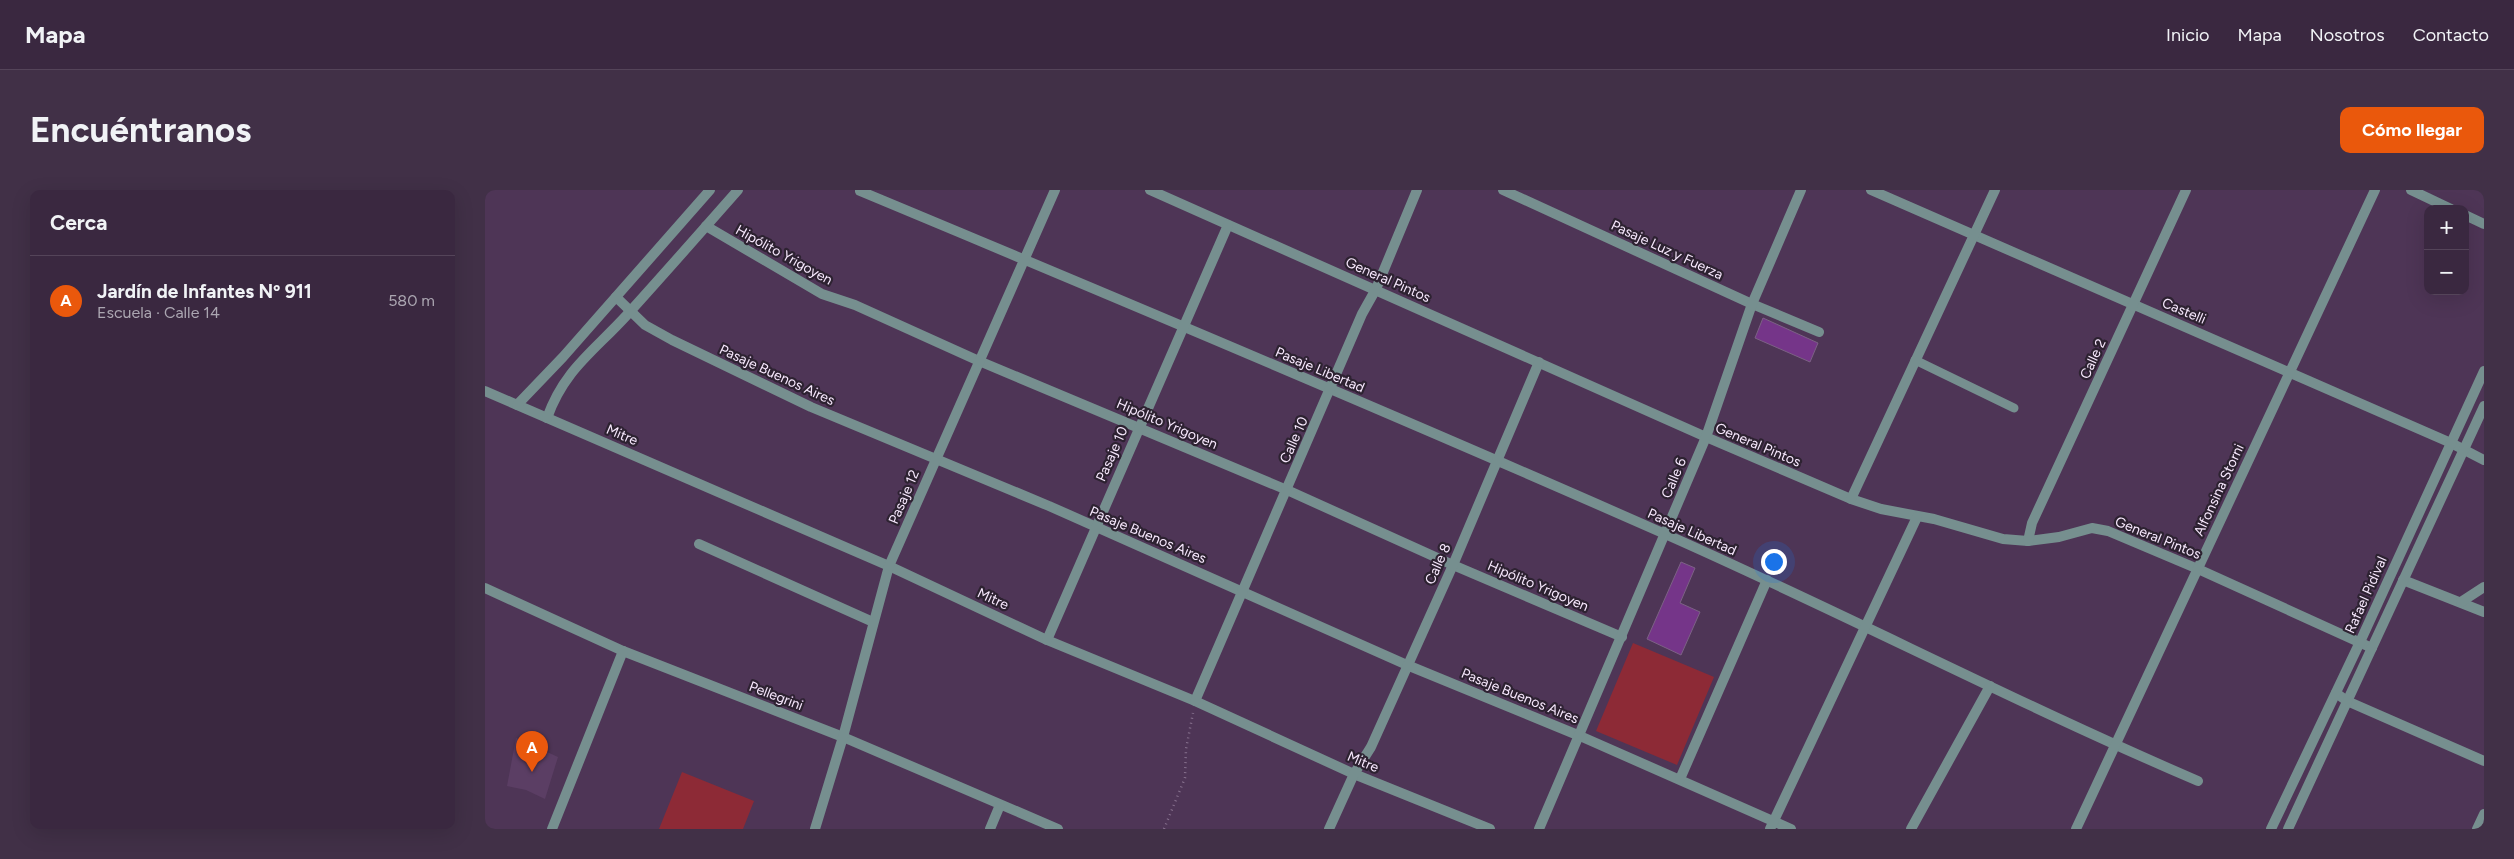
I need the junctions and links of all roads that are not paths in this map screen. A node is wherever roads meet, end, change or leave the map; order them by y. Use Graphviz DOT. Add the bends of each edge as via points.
graph roads {
  1 [pos="710,190"];
  2 [pos="738,190"];
  3 [pos="1055,190"];
  4 [pos="1150,190"];
  5 [pos="1417,190"];
  6 [pos="1503,190"];
  7 [pos="1801,190"];
  8 [pos="1871,190"];
  9 [pos="1995,190"];
  10 [pos="2186,190"];
  11 [pos="2375,190"];
  12 [pos="2411,190"];
  13 [pos="860,191"];
  14 [pos="2443,205"];
  15 [pos="2469,217"];
  16 [pos="2484,224"];
  17 [pos="1228,225"];
  18 [pos="706,226"];
  19 [pos="1975,235"];
  20 [pos="1026,260"];
  21 [pos="1376,290"];
  22 [pos="616,298"];
  23 [pos="1752,304"];
  24 [pos="2134,304"];
  25 [pos="631,311"];
  26 [pos="1183,327"];
  27 [pos="1819,332"];
  28 [pos="1915,360"];
  29 [pos="979,361"];
  30 [pos="1539,362"];
  31 [pos="2290,372"];
  32 [pos="2484,372"];
  33 [pos="1331,390"];
  34 [pos="485,391"];
  35 [pos="517,405"];
  36 [pos="2484,406"];
  37 [pos="2014,408"];
  38 [pos="547,418"];
  39 [pos="1139,427"];
  40 [pos="1706,438"];
  41 [pos="2451,442"];
  42 [pos="2463,451"];
  43 [pos="935,460"];
  44 [pos="2484,460"];
  45 [pos="1497,462"];
  46 [pos="1287,490"];
  47 [pos="1851,499"];
  48 [pos="1917,517"];
  49 [pos="1095,527"];
  50 [pos="1665,534"];
  51 [pos="2028,541"];
  52 [pos="699,544"];
  53 [pos="1453,565"];
  54 [pos="889,566"];
  55 [pos="2198,569"];
  56 [pos="1767,580"];
  57 [pos="2403,580"];
  58 [pos="2484,587"];
  59 [pos="485,588"];
  60 [pos="1242,590"];
  61 [pos="2461,602"];
  62 [pos="2484,612"];
  63 [pos="873,622"];
  64 [pos="1867,626"];
  65 [pos="1622,637"];
  66 [pos="1047,640"];
  67 [pos="2360,642"];
  68 [pos="2372,648"];
  69 [pos="623,651"];
  70 [pos="1407,665"];
  71 [pos="1991,686"];
  72 [pos="2336,693"];
  73 [pos="1195,701"];
  74 [pos="2347,701"];
  75 [pos="1580,736"];
  76 [pos="843,737"];
  77 [pos="2116,746"];
  78 [pos="2484,761"];
  79 [pos="1354,774"];
  80 [pos="1680,779"];
  81 [pos="2199,781"];
  82 [pos="1000,805"];
  83 [pos="2484,814"];
  84 [pos="1772,825"];
  85 [pos="552,829"];
  86 [pos="815,829"];
  87 [pos="990,829"];
  88 [pos="1058,829"];
  89 [pos="1329,829"];
  90 [pos="1490,829"];
  91 [pos="1539,829"];
  92 [pos="1791,829"];
  93 [pos="1911,829"];
  94 [pos="2076,829"];
  95 [pos="2271,829"];
  96 [pos="2288,829"];
  97 [pos="2477,829"];
  1 -- 22 [label="street"];
  2 -- 18 [label="street"];
  3 -- 20 [label="street, Pasaje 12"];
  4 -- 17 [label="street, General Pintos"];
  5 -- 21 [label="street, Calle 10"];
  6 -- 23 [label="street, Pasaje Luz y Fuerza"];
  7 -- 23 [label="street, Calle 6"];
  8 -- 19 [label="street, Castelli"];
  9 -- 19 [label="street"];
  10 -- 24 [label="street, Calle 2"];
  11 -- 31 [label="street, Alfonsina Storni"];
  12 -- 14 [label="street"];
  13 -- 20 [label="street, Pasaje Libertad"];
  15 -- 16 [label="street"];
  17 -- 21 [label="street, General Pintos"];
  17 -- 26 [label="street, Pasaje 10"];
  18 -- 25 [label="street"];
  18 -- 29 [label="street, Hipólito Yrigoyen" via="822,294 855,305"];
  19 -- 24 [label="street, Castelli"];
  19 -- 28 [label="street"];
  20 -- 26 [label="street, Pasaje Libertad"];
  20 -- 29 [label="street, Pasaje 12"];
  21 -- 30 [label="street, General Pintos"];
  21 -- 33 [label="street, Calle 10" via="1362,314"];
  22 -- 25 [label="street, Pasaje Buenos Aires"];
  22 -- 35 [label="street"];
  23 -- 27 [label="street, Pasaje Luz y Fuerza"];
  23 -- 40 [label="street, Calle 6"];
  24 -- 31 [label="street, Castelli"];
  24 -- 51 [label="street, Calle 2" via="2032,523"];
  25 -- 38 [label="street" via="566,378"];
  25 -- 43 [label="street, Pasaje Buenos Aires" via="645,325 672,340 811,407"];
  26 -- 33 [label="street, Pasaje Libertad"];
  26 -- 39 [label="street, Pasaje 10"];
  28 -- 37 [label="lane"];
  28 -- 47 [label="street"];
  29 -- 39 [label="street, Hipólito Yrigoyen"];
  29 -- 43 [label="street, Pasaje 12"];
  30 -- 40 [label="street, General Pintos"];
  30 -- 45 [label="street, Calle 8"];
  31 -- 41 [label="street, Castelli"];
  31 -- 55 [label="street, Alfonsina Storni"];
  32 -- 41 [label="street, Rafael Pidival"];
  33 -- 45 [label="street, Pasaje Libertad"];
  33 -- 46 [label="street, Calle 10"];
  34 -- 35 [label="street, Mitre"];
  35 -- 38 [label="street, Mitre"];
  36 -- 42 [label="street, Rafael Pidival"];
  38 -- 54 [label="street, Mitre"];
  39 -- 46 [label="street, Hipólito Yrigoyen"];
  39 -- 49 [label="street, Pasaje 10"];
  40 -- 47 [label="street, General Pintos"];
  40 -- 50 [label="street, Calle 6"];
  41 -- 42 [label="street, Castelli"];
  41 -- 67 [label="street, Rafael Pidival"];
  42 -- 44 [label="street, Castelli"];
  42 -- 57 [label="street, Rafael Pidival"];
  43 -- 49 [label="street, Pasaje Buenos Aires"];
  43 -- 54 [label="street, Pasaje 12"];
  45 -- 50 [label="street, Pasaje Libertad"];
  45 -- 53 [label="street, Calle 8"];
  46 -- 53 [label="street, Hipólito Yrigoyen"];
  46 -- 60 [label="street, Calle 10"];
  47 -- 48 [label="street, General Pintos"];
  48 -- 51 [label="street, General Pintos" via="2003,539"];
  48 -- 64 [label="street"];
  49 -- 60 [label="street, Pasaje Buenos Aires"];
  49 -- 66 [label="street, Pasaje 10"];
  50 -- 56 [label="street, Pasaje Libertad"];
  50 -- 65 [label="street, Calle 6"];
  51 -- 55 [label="street, General Pintos" via="2091,528 2109,531"];
  52 -- 63 [label="street"];
  53 -- 65 [label="street, Hipólito Yrigoyen"];
  53 -- 70 [label="street, Calle 8"];
  54 -- 63 [label="street, Pasaje 12"];
  54 -- 66 [label="street, Mitre"];
  55 -- 67 [label="street, General Pintos"];
  55 -- 77 [label="street, Alfonsina Storni"];
  56 -- 64 [label="street, Pasaje Libertad"];
  56 -- 80 [label="street"];
  57 -- 61 [label="street"];
  57 -- 68 [label="street, Rafael Pidival"];
  58 -- 61 [label="street"];
  59 -- 69 [label="street, Pellegrini"];
  60 -- 70 [label="street, Pasaje Buenos Aires"];
  60 -- 73 [label="street, Calle 10"];
  61 -- 62 [label="street"];
  63 -- 76 [label="street, Pasaje 12"];
  64 -- 71 [label="street, Pasaje Libertad"];
  64 -- 84 [label="street"];
  65 -- 75 [label="street, Calle 6"];
  66 -- 73 [label="street, Mitre"];
  67 -- 68 [label="street, General Pintos"];
  67 -- 72 [label="street, Rafael Pidival"];
  68 -- 74 [label="street, Rafael Pidival"];
  69 -- 76 [label="street, Pellegrini"];
  69 -- 85 [label="street"];
  70 -- 75 [label="street, Pasaje Buenos Aires"];
  70 -- 79 [label="street, Calle 8" via="1371,747"];
  71 -- 77 [label="street, Pasaje Libertad"];
  71 -- 93 [label="street"];
  72 -- 74 [label="street"];
  72 -- 95 [label="street, Rafael Pidival"];
  73 -- 79 [label="street, Mitre"];
  74 -- 78 [label="street"];
  74 -- 96 [label="street, Rafael Pidival"];
  75 -- 80 [label="street, Pasaje Buenos Aires"];
  75 -- 91 [label="street, Calle 6"];
  76 -- 82 [label="street, Pellegrini"];
  76 -- 86 [label="street, Pasaje 12"];
  77 -- 81 [label="street, Pasaje Libertad"];
  77 -- 94 [label="street, Alfonsina Storni"];
  79 -- 89 [label="street, Calle 8"];
  79 -- 90 [label="street, Mitre"];
  80 -- 84 [label="street, Pasaje Buenos Aires"];
  82 -- 87 [label="street"];
  82 -- 88 [label="street, Pellegrini"];
  83 -- 97 [label="street"];
  84 -- 92 [label="street, Pasaje Buenos Aires"];
}
